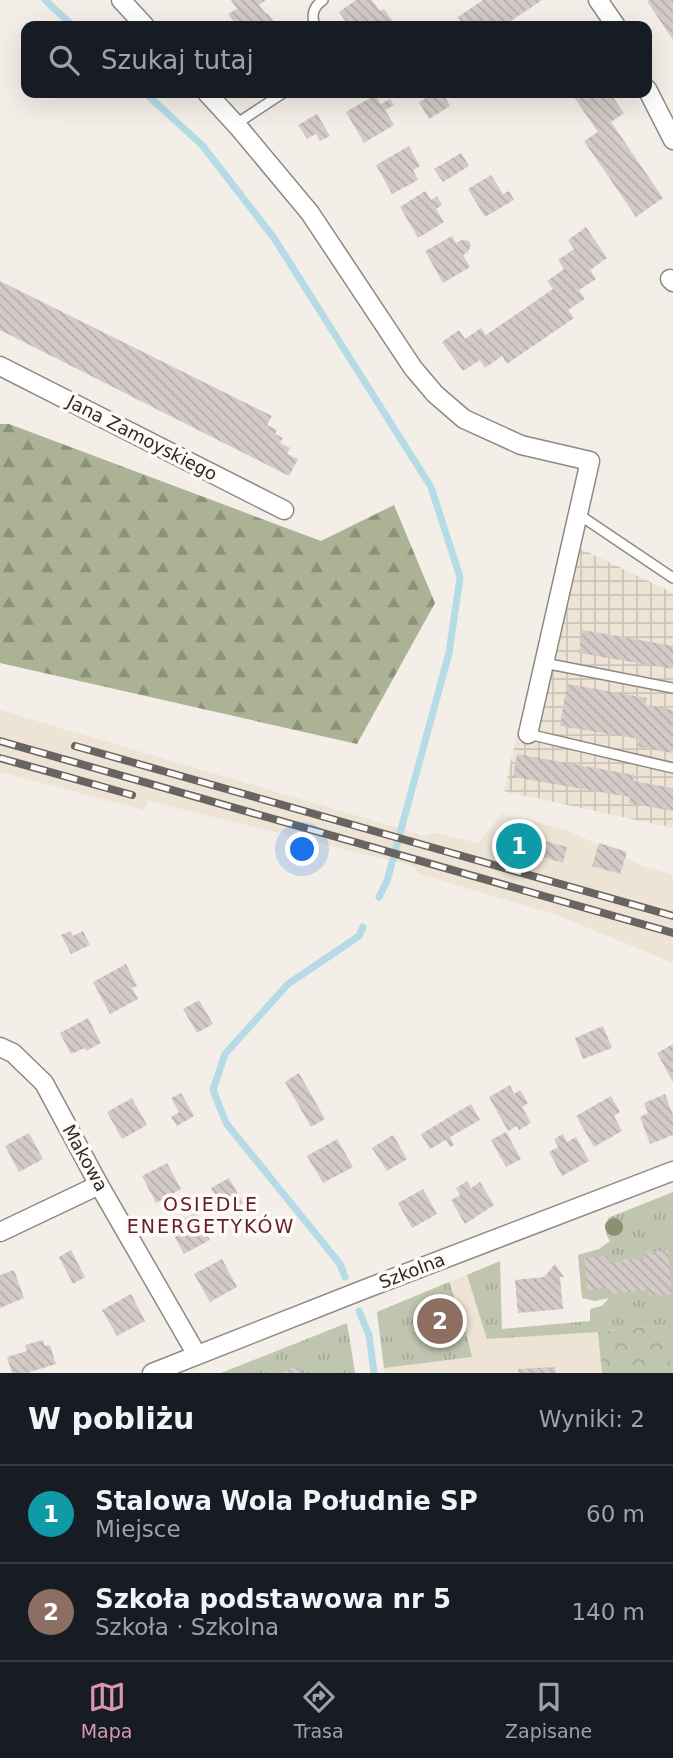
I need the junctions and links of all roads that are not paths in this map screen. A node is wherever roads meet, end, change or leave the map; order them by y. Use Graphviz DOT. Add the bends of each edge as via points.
graph roads {
  1 [pos="121,0"];
  2 [pos="323,0"];
  3 [pos="598,0"];
  4 [pos="140,21"];
  5 [pos="314,21"];
  6 [pos="613,21"];
  7 [pos="212,98"];
  8 [pos="275,98"];
  9 [pos="652,98"];
  10 [pos="236,124"];
  11 [pos="673,140"];
  12 [pos="0,366"];
  13 [pos="284,510"];
  14 [pos="578,514"];
  15 [pos="673,578"];
  16 [pos="544,663"];
  17 [pos="673,688"];
  18 [pos="528,734"];
  19 [pos="673,768"];
  20 [pos="0,1047"];
  21 [pos="673,1171"];
  22 [pos="99,1185"];
  23 [pos="0,1232"];
  24 [pos="197,1355"];
  25 [pos="152,1373"];
  1 -- 4 [label="street"];
  2 -- 5 [label="lane" via="314,9"];
  3 -- 6 [label="street"];
  7 -- 10 [label="street"];
  8 -- 10 [label="lane"];
  9 -- 11 [label="street"];
  10 -- 14 [label="street" via="310,214 435,394 464,419 521,445 590,461"];
  12 -- 13 [label="street, Jana Zamoyskiego"];
  14 -- 15 [label="lane"];
  14 -- 16 [label="street"];
  16 -- 17 [label="lane"];
  16 -- 18 [label="street"];
  18 -- 19 [label="lane"];
  20 -- 22 [label="street, Makowa" via="13,1053 44,1083"];
  21 -- 24 [label="street, Szkolna"];
  22 -- 23 [label="street"];
  22 -- 24 [label="street, Makowa"];
  24 -- 25 [label="street, Szkolna"];
}
